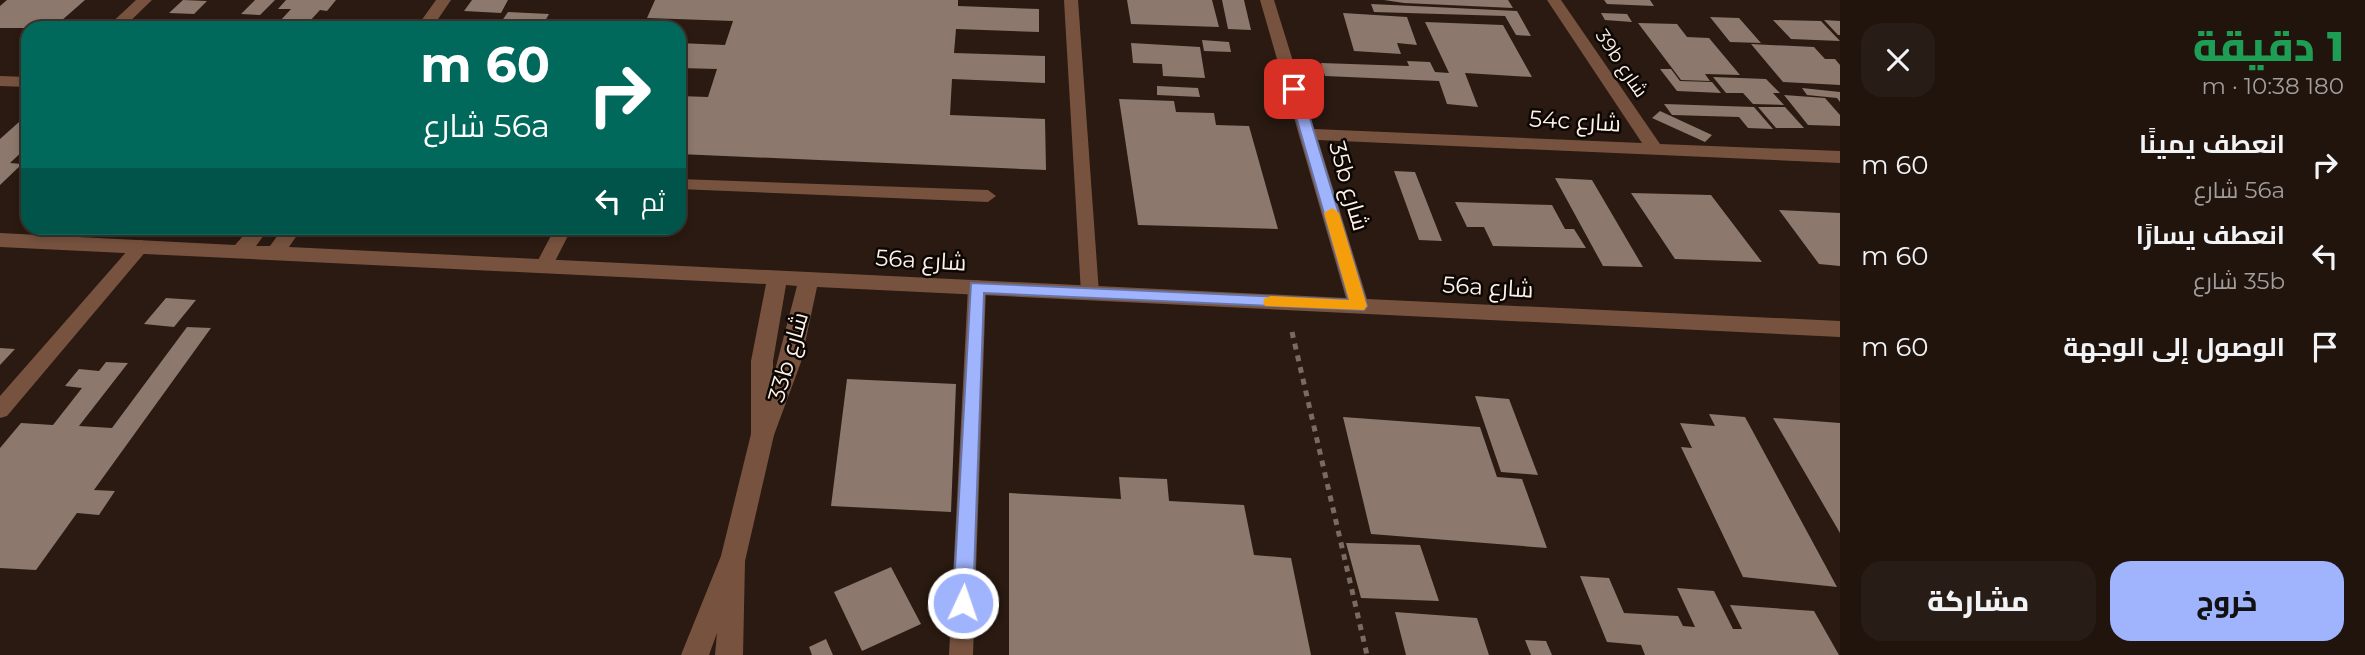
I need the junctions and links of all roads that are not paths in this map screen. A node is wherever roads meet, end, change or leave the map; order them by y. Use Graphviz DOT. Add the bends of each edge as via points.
graph roads {
  1 [pos="145,0"];
  2 [pos="444,0"];
  3 [pos="1071,0"];
  4 [pos="1267,0"];
  5 [pos="1554,0"];
  6 [pos="122,21"];
  7 [pos="429,21"];
  8 [pos="0,80"];
  9 [pos="21,82"];
  10 [pos="1308,134"];
  11 [pos="1655,149"];
  12 [pos="1840,158"];
  13 [pos="686,184"];
  14 [pos="988,196"];
  15 [pos="254,235"];
  16 [pos="288,235"];
  17 [pos="559,235"];
  18 [pos="0,240"];
  19 [pos="141,246"];
  20 [pos="240,251"];
  21 [pos="275,253"];
  22 [pos="544,266"];
  23 [pos="778,276"];
  24 [pos="809,278"];
  25 [pos="977,287"];
  26 [pos="1090,292"];
  27 [pos="1359,306"];
  28 [pos="1840,329"];
  29 [pos="0,410"];
  30 [pos="762,435"];
  31 [pos="734,556"];
  32 [pos="695,655"];
  33 [pos="729,655"];
  34 [pos="961,655"];
  1 -- 6 [label="street"];
  2 -- 7 [label="street"];
  3 -- 26 [label="lane"];
  4 -- 10 [label="street, 35b شارع"];
  5 -- 11 [label="street, 39b شارع"];
  8 -- 9 [label="street"];
  10 -- 11 [label="street, 54c شارع"];
  10 -- 27 [label="street, 35b شارع"];
  11 -- 12 [label="street, 54c شارع"];
  13 -- 14 [label="lane"];
  15 -- 20 [label="street"];
  16 -- 21 [label="street"];
  17 -- 22 [label="lane"];
  18 -- 19 [label="street, 56a شارع"];
  19 -- 20 [label="street, 56a شارع"];
  19 -- 29 [label="lane"];
  20 -- 21 [label="street, 56a شارع"];
  21 -- 22 [label="street, 56a شارع"];
  22 -- 23 [label="street, 56a شارع"];
  23 -- 24 [label="street, 56a شارع"];
  23 -- 30 [label="street, 33b شارع" via="762,361"];
  24 -- 25 [label="street, 56a شارع"];
  24 -- 30 [label="street, 33b شارع" via="790,362"];
  25 -- 26 [label="street, 56a شارع"];
  25 -- 34 [label="lane"];
  26 -- 27 [label="street, 56a شارع"];
  27 -- 28 [label="street, 56a شارع"];
  30 -- 31 [label="street, 33b شارع"];
  31 -- 32 [label="street, 33b شارع"];
  31 -- 33 [label="street, 33b شارع"];
}
